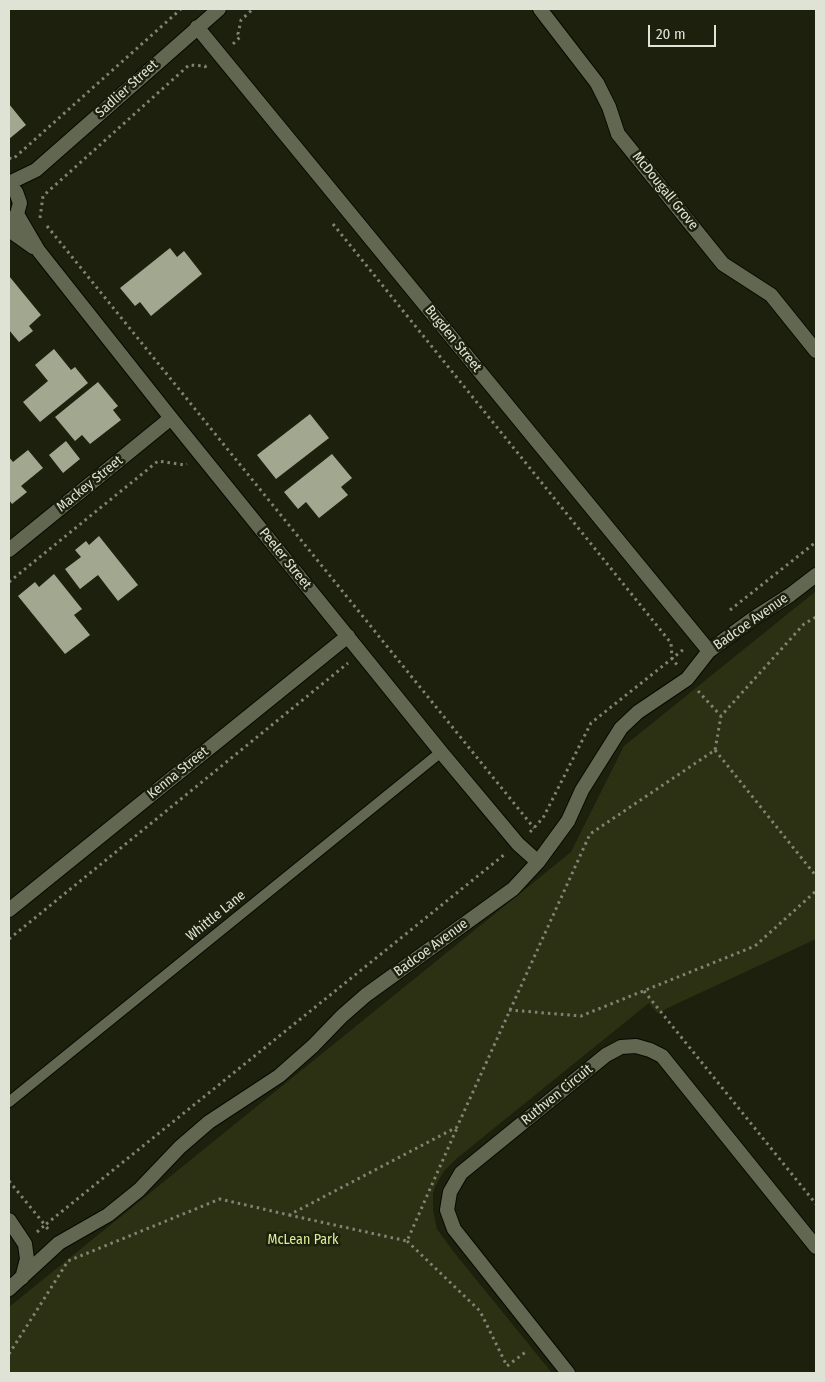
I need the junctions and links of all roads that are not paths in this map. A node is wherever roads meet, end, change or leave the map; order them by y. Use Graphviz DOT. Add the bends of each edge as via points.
graph roads {
  1 [pos="219,9"];
  2 [pos="540,9"];
  3 [pos="197,27"];
  4 [pos="36,170"];
  5 [pos="9,184"];
  6 [pos="18,197"];
  7 [pos="13,219"];
  8 [pos="9,230"];
  9 [pos="38,250"];
  10 [pos="816,352"];
  11 [pos="171,418"];
  12 [pos="9,550"];
  13 [pos="816,576"];
  14 [pos="348,636"];
  15 [pos="709,651"];
  16 [pos="441,752"];
  17 [pos="538,862"];
  18 [pos="9,910"];
  19 [pos="9,1102"];
  20 [pos="9,1220"];
  21 [pos="816,1247"];
  22 [pos="21,1279"];
  23 [pos="9,1290"];
  24 [pos="568,1373"];
  1 -- 3 [label="street, Sadlier Street"];
  2 -- 10 [label="street, McDougall Grove" via="597,83 618,134 723,264 770,295"];
  3 -- 4 [label="street, Sadlier Street"];
  3 -- 15 [label="street, Bugden Street"];
  4 -- 5 [label="street, Sadlier Street"];
  4 -- 6 [label="street, Sadlier Street"];
  5 -- 6 [label="street"];
  6 -- 7 [label="street" via="20,203"];
  7 -- 9 [label="street, Peeler Street" via="27,230"];
  8 -- 9 [label="street, Peeler Street"];
  9 -- 11 [label="street, Peeler Street"];
  11 -- 12 [label="street, Mackey Street"];
  11 -- 14 [label="street, Peeler Street"];
  13 -- 15 [label="street, Badcoe Avenue"];
  14 -- 16 [label="street, Peeler Street"];
  14 -- 18 [label="street, Kenna Street"];
  15 -- 17 [label="street, Badcoe Avenue" via="688,678 638,712 621,728 582,790 568,821"];
  16 -- 17 [label="street, Peeler Street" via="518,844"];
  16 -- 19 [label="lane, Whittle Lane"];
  17 -- 22 [label="street, Badcoe Avenue" via="513,889 366,995 279,1076 209,1122 139,1190 108,1215 59,1243"];
  20 -- 22 [label="street" via="25,1244 27,1260"];
  21 -- 24 [label="street, Ruthven Circuit" via="662,1056 636,1046 621,1047 606,1055 461,1173 450,1192 447,1210 454,1229"];
  22 -- 23 [label="street, Badcoe Avenue"];
}
